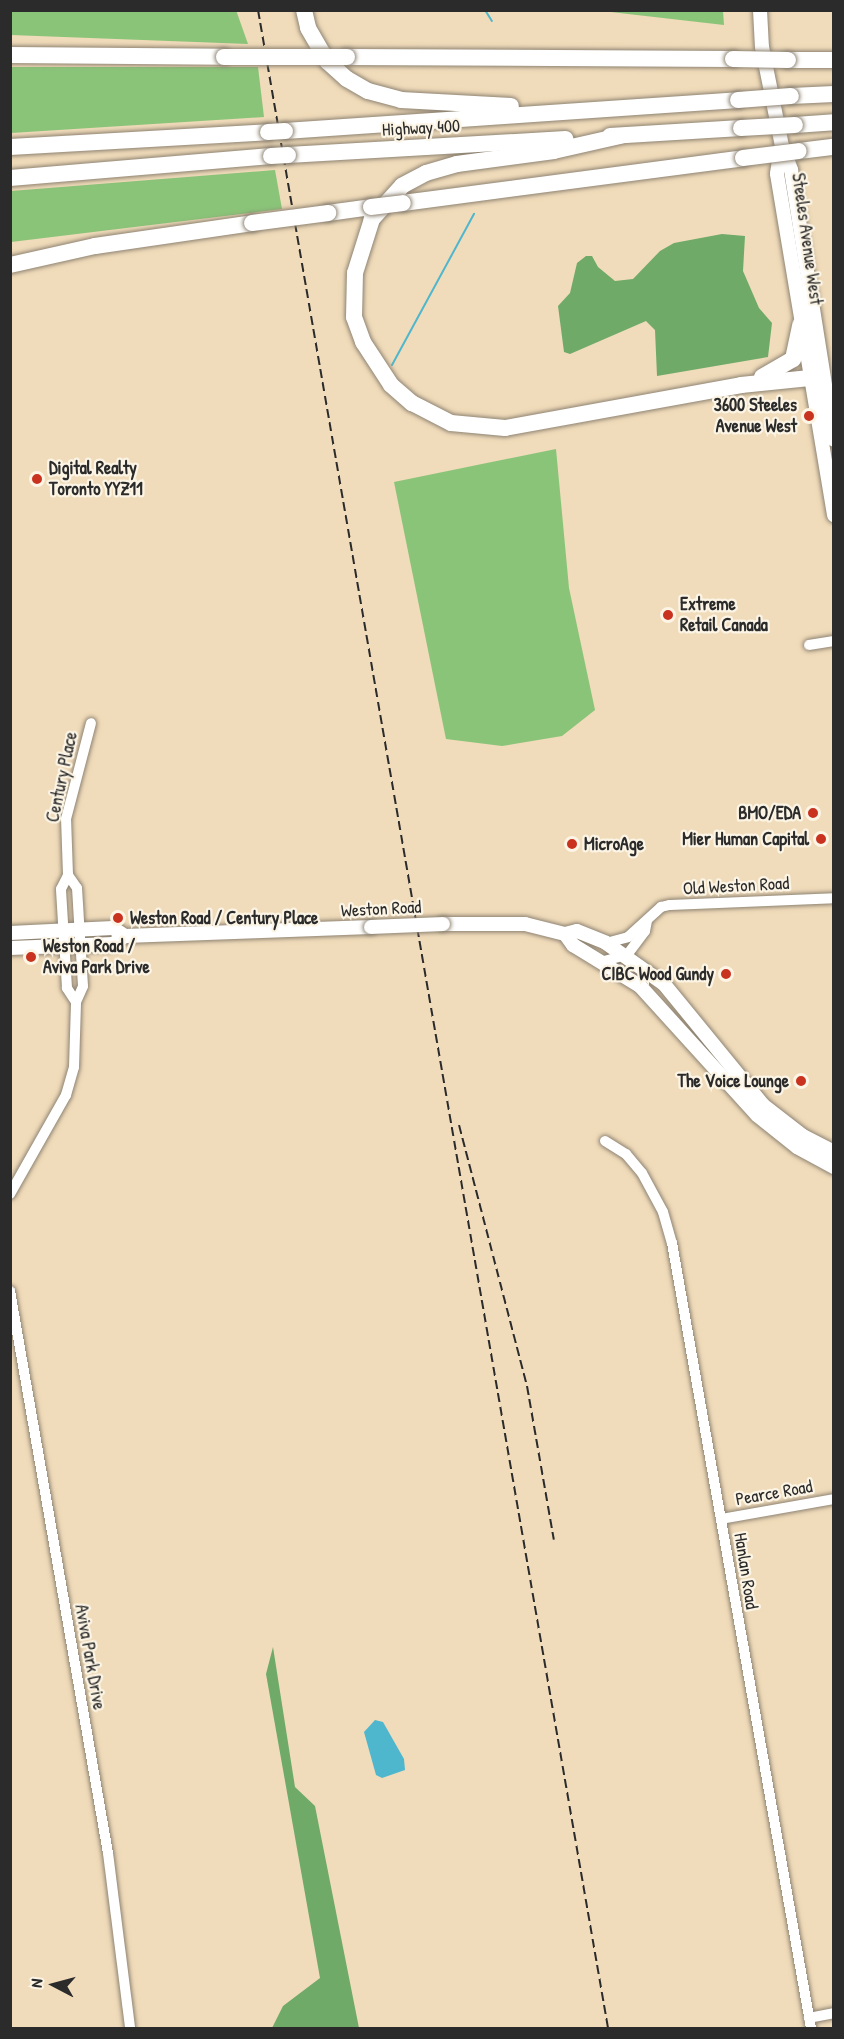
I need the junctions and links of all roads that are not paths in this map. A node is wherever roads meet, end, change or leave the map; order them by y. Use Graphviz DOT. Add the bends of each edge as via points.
graph roads {
  1 [pos="304,10"];
  2 [pos="750,10"];
  3 [pos="760,10"];
  4 [pos="762,47"];
  5 [pos="10,52"];
  6 [pos="834,60"];
  7 [pos="834,94"];
  8 [pos="602,109"];
  9 [pos="834,122"];
  10 [pos="620,136"];
  11 [pos="782,146"];
  12 [pos="10,147"];
  13 [pos="834,147"];
  14 [pos="10,178"];
  15 [pos="95,246"];
  16 [pos="10,254"];
  17 [pos="10,265"];
  18 [pos="800,325"];
  19 [pos="816,377"];
  20 [pos="741,385"];
  21 [pos="834,440"];
  22 [pos="834,515"];
  23 [pos="834,641"];
  24 [pos="809,645"];
  25 [pos="91,723"];
  26 [pos="68,875"];
  27 [pos="834,898"];
  28 [pos="647,921"];
  29 [pos="79,928"];
  30 [pos="63,929"];
  31 [pos="10,933"];
  32 [pos="565,934"];
  33 [pos="125,936"];
  34 [pos="606,943"];
  35 [pos="79,944"];
  36 [pos="63,945"];
  37 [pos="10,948"];
  38 [pos="627,955"];
  39 [pos="604,961"];
  40 [pos="76,1002"];
  41 [pos="605,1141"];
  42 [pos="834,1152"];
  43 [pos="834,1167"];
  44 [pos="10,1194"];
  45 [pos="10,1292"];
  46 [pos="834,1499"];
  47 [pos="721,1519"];
  48 [pos="834,2013"];
  49 [pos="810,2023"];
  50 [pos="130,2028"];
  1 -- 8 [label="highway" via="308,28 328,62 346,79 380,95 422,101"];
  2 -- 4 [label="main road, Steeles Avenue West"];
  3 -- 4 [label="main road, Steeles Avenue West"];
  4 -- 11 [label="main road, Steeles Avenue West"];
  5 -- 6 [label="highway, bridge"];
  7 -- 8 [label="highway, Highway 400, bridge"];
  8 -- 12 [label="highway, Highway 400, bridge"];
  9 -- 10 [label="highway, Highway 400, bridge"];
  10 -- 14 [label="highway, Highway 400, bridge" via="271,156"];
  10 -- 20 [label="highway" via="457,164 426,173 402,186 372,219 361,243 355,273 354,317 363,342 391,385 412,403 451,423 472,426 505,428"];
  11 -- 18 [label="main road, Steeles Avenue West" via="777,174"];
  11 -- 19 [label="main road, Steeles Avenue West" via="791,170"];
  13 -- 15 [label="highway, bridge"];
  15 -- 16 [label="highway"];
  15 -- 17 [label="highway"];
  18 -- 19 [label="main road, Steeles Avenue West"];
  18 -- 20 [label="highway" via="797,350 787,365"];
  19 -- 20 [label="highway"];
  19 -- 21 [label="main road, Steeles Avenue West"];
  19 -- 22 [label="main road, Steeles Avenue West"];
  23 -- 24 [label="street"];
  25 -- 26 [label="street, Century Place" via="66,819"];
  26 -- 29 [label="street, Century Place" via="77,888"];
  26 -- 30 [label="street, Century Place" via="61,889"];
  27 -- 28 [label="street, Old Weston Road" via="670,905"];
  28 -- 34 [label="street, Old Weston Road" via="628,937"];
  28 -- 38 [label="street, Old Weston Road" via="645,932"];
  29 -- 30 [label="main road, Weston Road"];
  29 -- 33 [label="main road, Weston Road" via="113,928"];
  29 -- 35 [label="street"];
  30 -- 31 [label="main road, Weston Road"];
  30 -- 36 [label="street"];
  32 -- 33 [label="main road, Weston Road, bridge" via="525,924 443,924"];
  32 -- 34 [label="main road, Weston Road" via="577,931"];
  32 -- 39 [label="main road, Weston Road" via="573,945"];
  33 -- 35 [label="main road, Weston Road" via="113,944"];
  34 -- 38 [label="main road, Weston Road"];
  35 -- 36 [label="main road, Weston Road"];
  35 -- 40 [label="street" via="82,986"];
  36 -- 37 [label="main road, Weston Road"];
  36 -- 40 [label="street" via="67,988"];
  38 -- 39 [label="street"];
  38 -- 42 [label="main road, Weston Road" via="664,984 763,1105 803,1136"];
  39 -- 43 [label="main road, Weston Road" via="640,986 757,1115 797,1147"];
  40 -- 44 [label="street" via="74,1067 66,1095"];
  41 -- 47 [label="street, Hanlan Road" via="634,1162 663,1212 690,1336"];
  45 -- 50 [label="street, Aviva Park Drive" via="108,1853"];
  46 -- 47 [label="street, Pearce Road"];
  47 -- 49 [label="street, Hanlan Road"];
  48 -- 49 [label="street"];
}
